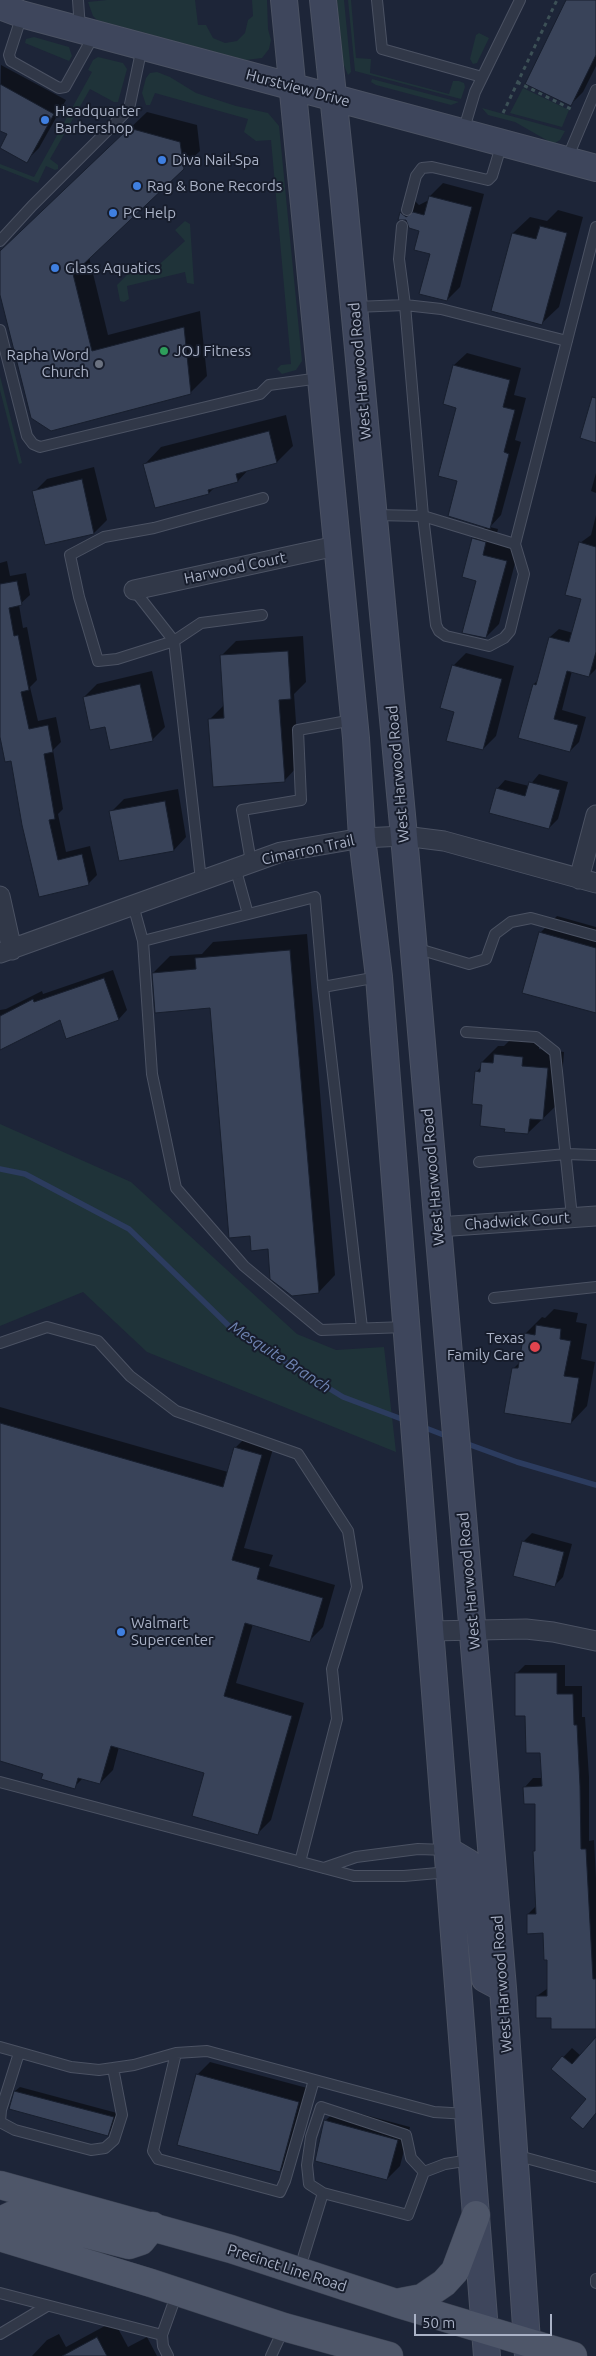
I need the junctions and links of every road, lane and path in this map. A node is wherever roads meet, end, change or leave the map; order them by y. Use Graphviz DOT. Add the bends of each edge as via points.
graph roads {
  1 [pos="78,0"];
  2 [pos="284,0"];
  3 [pos="323,0"];
  4 [pos="377,0"];
  5 [pos="520,0"];
  6 [pos="557,0"];
  7 [pos="11,10"];
  8 [pos="87,32"];
  9 [pos="142,47"];
  10 [pos="482,77"];
  11 [pos="517,82"];
  12 [pos="292,87"];
  13 [pos="596,90"];
  14 [pos="332,98"];
  15 [pos="502,113"];
  16 [pos="569,116"];
  17 [pos="463,132"];
  18 [pos="502,143"];
  19 [pos="567,160"];
  20 [pos="596,168"];
  21 [pos="407,210"];
  22 [pos="402,226"];
  23 [pos="596,227"];
  24 [pos="0,241"];
  25 [pos="405,305"];
  26 [pos="354,307"];
  27 [pos="0,330"];
  28 [pos="567,341"];
  29 [pos="320,378"];
  30 [pos="263,498"];
  31 [pos="373,515"];
  32 [pos="423,516"];
  33 [pos="514,544"];
  34 [pos="336,546"];
  35 [pos="134,590"];
  36 [pos="262,615"];
  37 [pos="174,641"];
  38 [pos="354,720"];
  39 [pos="596,815"];
  40 [pos="404,836"];
  41 [pos="362,838"];
  42 [pos="243,865"];
  43 [pos="201,880"];
  44 [pos="587,881"];
  45 [pos="0,896"];
  46 [pos="133,905"];
  47 [pos="248,914"];
  48 [pos="596,936"];
  49 [pos="143,941"];
  50 [pos="413,947"];
  51 [pos="6,952"];
  52 [pos="379,977"];
  53 [pos="323,987"];
  54 [pos="466,1032"];
  55 [pos="566,1154"];
  56 [pos="596,1155"];
  57 [pos="479,1162"];
  58 [pos="596,1216"];
  59 [pos="572,1217"];
  60 [pos="438,1227"];
  61 [pos="596,1287"];
  62 [pos="494,1298"];
  63 [pos="407,1327"];
  64 [pos="362,1328"];
  65 [pos="0,1343"];
  66 [pos="473,1630"];
  67 [pos="431,1631"];
  68 [pos="596,1641"];
  69 [pos="0,1782"];
  70 [pos="449,1861"];
  71 [pos="300,1862"];
  72 [pos="323,1868"];
  73 [pos="503,1988"];
  74 [pos="0,2047"];
  75 [pos="19,2053"];
  76 [pos="176,2053"];
  77 [pos="112,2068"];
  78 [pos="314,2080"];
  79 [pos="468,2114"];
  80 [pos="0,2122"];
  81 [pos="515,2155"];
  82 [pos="472,2160"];
  83 [pos="424,2172"];
  84 [pos="0,2175"];
  85 [pos="596,2177"];
  86 [pos="11,2188"];
  87 [pos="323,2193"];
  88 [pos="476,2215"];
  89 [pos="0,2221"];
  90 [pos="153,2226"];
  91 [pos="0,2237"];
  92 [pos="299,2272"];
  93 [pos="177,2292"];
  94 [pos="0,2294"];
  95 [pos="396,2304"];
  96 [pos="47,2306"];
  97 [pos="284,2327"];
  98 [pos="0,2334"];
  99 [pos="162,2335"];
  100 [pos="486,2344"];
  101 [pos="528,2350"];
  102 [pos="168,2356"];
  103 [pos="271,2356"];
  104 [pos="389,2356"];
  105 [pos="573,2356"];
  1 -- 8 [label="lane"];
  2 -- 12 [label="main road"];
  3 -- 14 [label="main road, West Harwood Road"];
  4 -- 10 [label="lane" via="382,49"];
  5 -- 10 [label="lane"];
  6 -- 11 [label="path"];
  7 -- 8 [label="main road, Hurstview Drive"];
  7 -- 8 [label="lane" via="9,55 12,61 59,88 65,86"];
  8 -- 9 [label="main road, Hurstview Drive"];
  9 -- 12 [label="main road, Hurstview Drive"];
  9 -- 24 [label="lane" via="129,109"];
  10 -- 17 [label="lane" via="474,92"];
  11 -- 15 [label="path"];
  11 -- 16 [label="path" via="571,109"];
  12 -- 14 [label="main road, Hurstview Drive"];
  12 -- 29 [label="main road"];
  13 -- 19 [label="lane"];
  14 -- 17 [label="main road, Hurstview Drive"];
  14 -- 26 [label="main road, West Harwood Road"];
  17 -- 18 [label="main road, Hurstview Drive"];
  18 -- 19 [label="main road, Hurstview Drive"];
  18 -- 21 [label="lane" via="488,180 432,167 422,168 416,176"];
  19 -- 20 [label="main road, Hurstview Drive"];
  22 -- 25 [label="lane" via="399,259"];
  23 -- 28 [label="lane"];
  25 -- 26 [label="lane"];
  25 -- 28 [label="lane" via="441,309"];
  25 -- 32 [label="lane"];
  26 -- 31 [label="main road, West Harwood Road"];
  27 -- 29 [label="lane" via="27,436 40,447 260,394 269,385"];
  28 -- 33 [label="lane"];
  29 -- 34 [label="main road"];
  30 -- 37 [label="lane" via="154,528 104,537 70,556 98,661 117,659"];
  31 -- 32 [label="lane"];
  31 -- 40 [label="main road, West Harwood Road"];
  32 -- 33 [label="lane"];
  32 -- 33 [label="lane" via="436,626 446,636 489,646 510,631 524,574"];
  34 -- 35 [label="street, Harwood Court"];
  34 -- 38 [label="main road"];
  35 -- 37 [label="lane"];
  36 -- 37 [label="lane" via="201,623"];
  37 -- 43 [label="lane"];
  38 -- 41 [label="main road"];
  38 -- 42 [label="lane" via="298,730 301,800 242,810"];
  39 -- 44 [label="street"];
  40 -- 41 [label="street, Cimarron Trail"];
  40 -- 44 [label="street, Cimarron Trail" via="444,841"];
  40 -- 50 [label="main road, West Harwood Road"];
  41 -- 42 [label="street, Cimarron Trail" via="281,852"];
  41 -- 52 [label="main road"];
  42 -- 43 [label="street, Cimarron Trail"];
  42 -- 47 [label="lane"];
  43 -- 46 [label="street, Cimarron Trail"];
  45 -- 51 [label="street"];
  46 -- 49 [label="lane"];
  46 -- 51 [label="street, Cimarron Trail"];
  47 -- 49 [label="lane"];
  47 -- 53 [label="lane" via="316,897"];
  48 -- 50 [label="lane" via="531,918 511,922 496,934 486,959 469,964"];
  49 -- 64 [label="lane" via="152,1074 176,1188 244,1266 321,1330"];
  50 -- 60 [label="main road, West Harwood Road"];
  52 -- 53 [label="lane"];
  52 -- 63 [label="main road"];
  53 -- 64 [label="lane"];
  54 -- 55 [label="lane" via="536,1037 555,1052"];
  55 -- 56 [label="lane"];
  55 -- 57 [label="lane"];
  55 -- 59 [label="lane"];
  58 -- 59 [label="street, Chadwick Court"];
  59 -- 60 [label="street, Chadwick Court"];
  60 -- 66 [label="main road, West Harwood Road"];
  61 -- 62 [label="lane"];
  63 -- 64 [label="lane"];
  63 -- 67 [label="main road"];
  65 -- 71 [label="lane" via="47,1327 98,1341 130,1376 176,1411 298,1454 348,1531 357,1587 332,1669 337,1719"];
  66 -- 67 [label="street"];
  66 -- 68 [label="street" via="544,1631"];
  66 -- 73 [label="main road, West Harwood Road"];
  67 -- 70 [label="main road"];
  69 -- 71 [label="lane"];
  70 -- 72 [label="lane" via="404,1876 354,1876"];
  70 -- 72 [label="lane" via="418,1849 356,1857"];
  70 -- 73 [label="main road" via="469,1863 474,1875 485,1979"];
  70 -- 79 [label="main road"];
  71 -- 72 [label="lane"];
  73 -- 81 [label="main road, West Harwood Road"];
  74 -- 75 [label="lane"];
  75 -- 77 [label="lane" via="72,2067"];
  75 -- 80 [label="lane"];
  76 -- 77 [label="lane"];
  76 -- 78 [label="lane" via="207,2051"];
  76 -- 78 [label="lane" via="153,2151 158,2159 280,2192"];
  77 -- 80 [label="lane" via="122,2115 114,2140 105,2148 91,2150 15,2130"];
  78 -- 79 [label="lane" via="434,2112"];
  79 -- 82 [label="main road"];
  81 -- 85 [label="lane"];
  81 -- 101 [label="main road, West Harwood Road"];
  82 -- 83 [label="lane" via="445,2164"];
  82 -- 88 [label="main road"];
  83 -- 87 [label="lane" via="408,2215"];
  83 -- 87 [label="lane" via="411,2158 406,2135 321,2108 306,2165 309,2184"];
  84 -- 86 [label="main road, Precinct Line Road"];
  86 -- 90 [label="main road, Precinct Line Road"];
  87 -- 92 [label="lane"];
  88 -- 95 [label="main road" via="455,2271 422,2298"];
  88 -- 100 [label="main road"];
  89 -- 90 [label="main road" via="13,2215 129,2245 141,2241"];
  90 -- 92 [label="main road, Precinct Line Road"];
  91 -- 93 [label="main road"];
  92 -- 95 [label="main road, Precinct Line Road"];
  93 -- 97 [label="main road"];
  93 -- 99 [label="lane"];
  94 -- 96 [label="lane"];
  95 -- 100 [label="main road, Precinct Line Road"];
  96 -- 98 [label="lane"];
  96 -- 99 [label="lane"];
  97 -- 103 [label="lane"];
  97 -- 104 [label="main road"];
  99 -- 102 [label="lane"];
  100 -- 101 [label="main road, Precinct Line Road"];
  101 -- 105 [label="main road, Precinct Line Road"];
}
